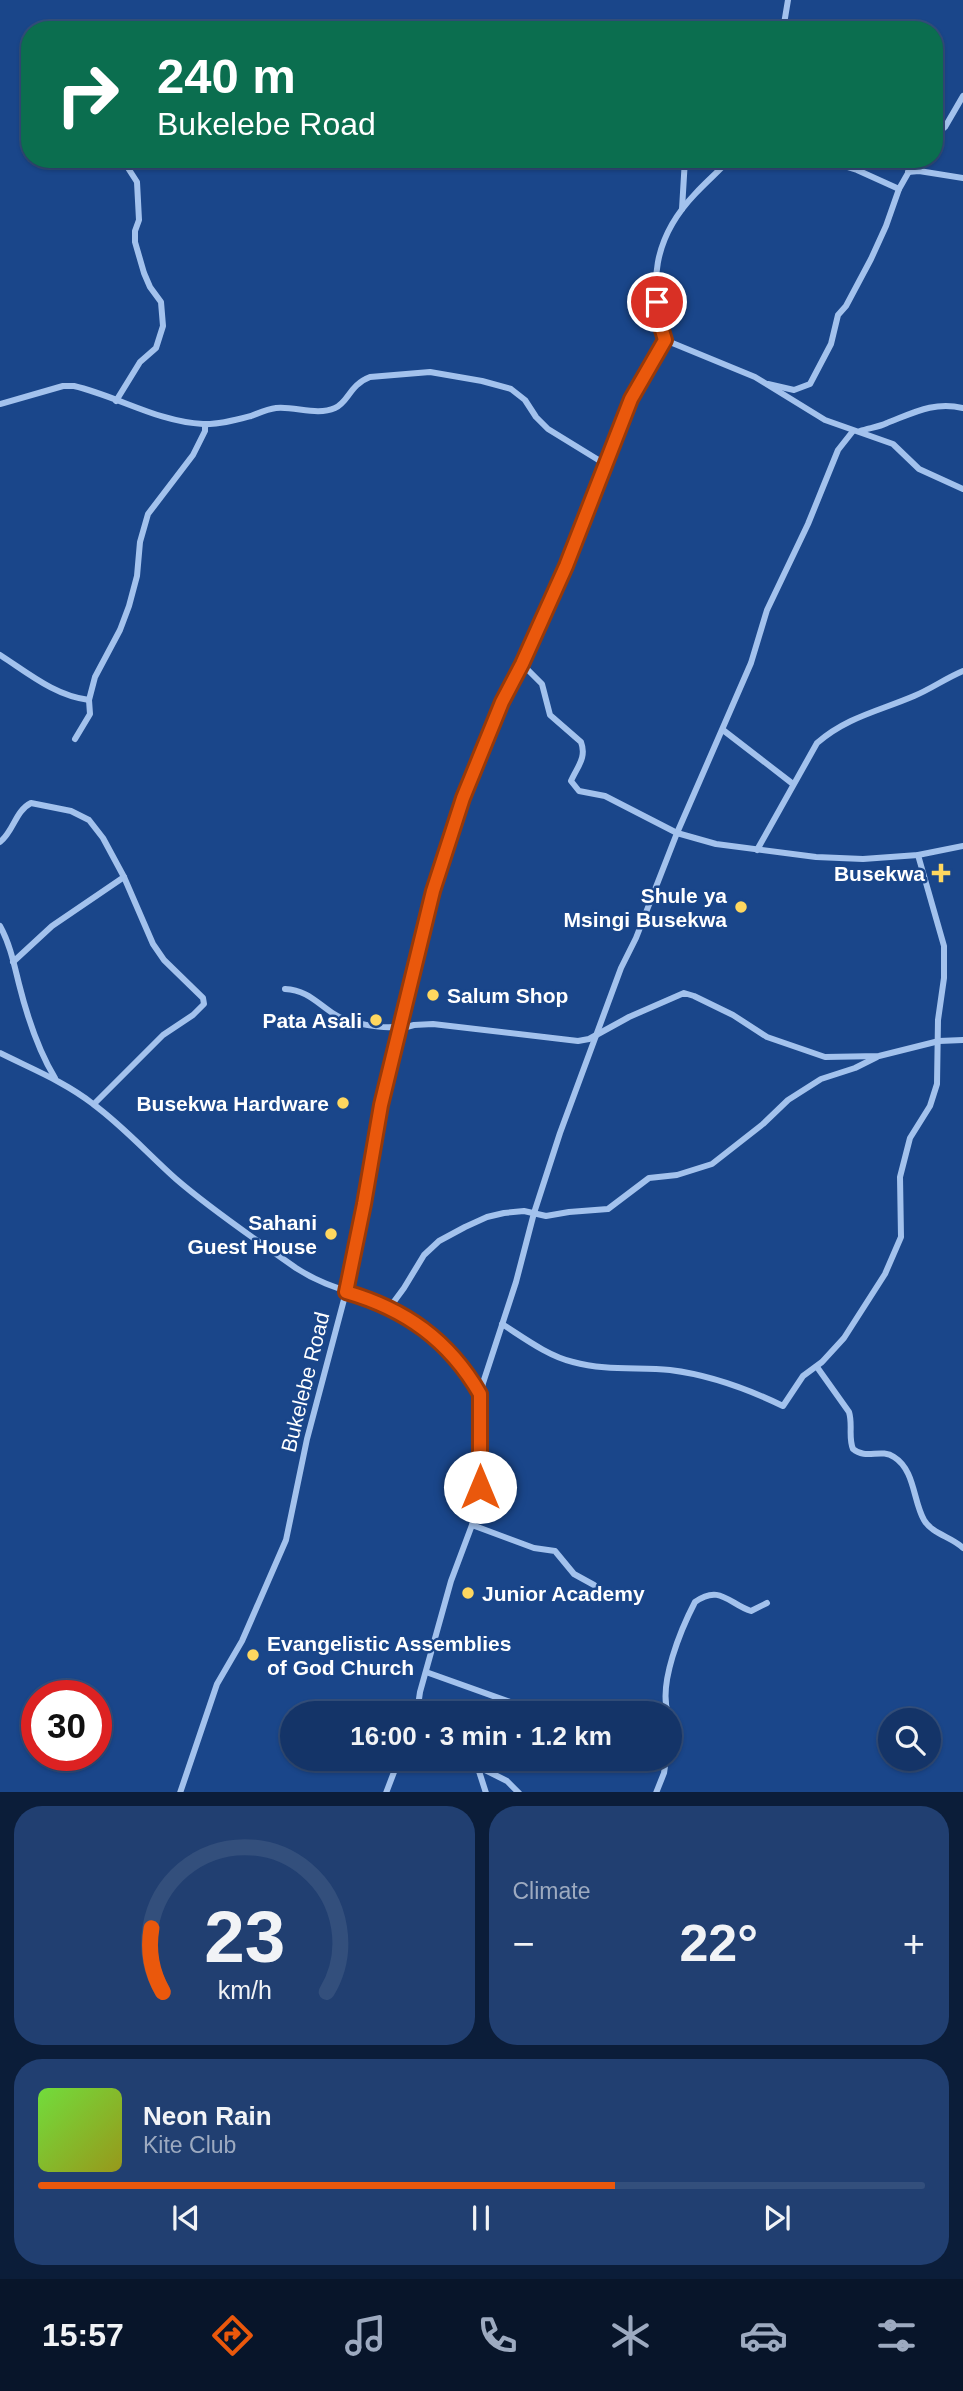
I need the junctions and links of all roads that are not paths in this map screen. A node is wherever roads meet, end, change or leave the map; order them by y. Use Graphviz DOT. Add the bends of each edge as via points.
graph roads {
  1 [pos="788,0"];
  2 [pos="784,21"];
  3 [pos="963,96"];
  4 [pos="943,129"];
  5 [pos="128,168"];
  6 [pos="684,168"];
  7 [pos="721,168"];
  8 [pos="850,168"];
  9 [pos="910,168"];
  10 [pos="908,172"];
  11 [pos="963,178"];
  12 [pos="899,189"];
  13 [pos="682,209"];
  14 [pos="665,340"];
  15 [pos="766,384"];
  16 [pos="116,401"];
  17 [pos="0,404"];
  18 [pos="963,408"];
  19 [pos="205,424"];
  20 [pos="855,431"];
  21 [pos="605,464"];
  22 [pos="963,489"];
  23 [pos="0,655"];
  24 [pos="522,664"];
  25 [pos="963,671"];
  26 [pos="89,700"];
  27 [pos="723,730"];
  28 [pos="75,739"];
  29 [pos="793,785"];
  30 [pos="677,833"];
  31 [pos="0,842"];
  32 [pos="963,846"];
  33 [pos="757,850"];
  34 [pos="918,855"];
  35 [pos="124,877"];
  36 [pos="0,926"];
  37 [pos="13,962"];
  38 [pos="285,989"];
  39 [pos="400,1027"];
  40 [pos="597,1035"];
  41 [pos="963,1040"];
  42 [pos="939,1041"];
  43 [pos="0,1053"];
  44 [pos="878,1056"];
  45 [pos="56,1080"];
  46 [pos="94,1104"];
  47 [pos="534,1213"];
  48 [pos="346,1292"];
  49 [pos="390,1307"];
  50 [pos="502,1324"];
  51 [pos="817,1367"];
  52 [pos="480,1394"];
  53 [pos="472,1525"];
  54 [pos="963,1548"];
  55 [pos="594,1585"];
  56 [pos="767,1603"];
  57 [pos="426,1672"];
  58 [pos="418,1701"];
  59 [pos="507,1701"];
  60 [pos="668,1701"];
  61 [pos="394,1771"];
  62 [pos="479,1771"];
  63 [pos="488,1771"];
  64 [pos="664,1771"];
  65 [pos="180,1792"];
  66 [pos="386,1792"];
  67 [pos="486,1792"];
  68 [pos="518,1792"];
  69 [pos="656,1792"];
  1 -- 2 [label="street"];
  3 -- 4 [label="street"];
  5 -- 16 [label="street" via="137,182 135,242 147,280 161,302 163,326 156,348 140,362"];
  6 -- 13 [label="street"];
  7 -- 13 [label="street"];
  8 -- 12 [label="street"];
  9 -- 10 [label="street"];
  10 -- 11 [label="street"];
  10 -- 12 [label="street"];
  12 -- 15 [label="street" via="887,226 838,315 831,344 810,384 794,390"];
  13 -- 14 [label="street" via="656,266 658,317"];
  14 -- 15 [label="street"];
  14 -- 21 [label="street, Bukelebe Road" via="631,399"];
  15 -- 20 [label="street" via="802,407"];
  16 -- 17 [label="street" via="70,386"];
  16 -- 19 [label="street"];
  18 -- 20 [label="street" via="937,405"];
  19 -- 21 [label="street" via="279,408 332,410 362,380 430,372 511,388 548,429"];
  19 -- 26 [label="street" via="193,455 148,514 129,606"];
  20 -- 22 [label="street" via="893,444 919,469"];
  20 -- 27 [label="street" via="838,450 767,610"];
  21 -- 24 [label="street, Bukelebe Road"];
  23 -- 26 [label="street" via="51,688"];
  24 -- 30 [label="street" via="542,684 550,715 581,741 582,763 571,781 575,789 605,796"];
  24 -- 39 [label="street, Bukelebe Road" via="463,798 433,891"];
  25 -- 29 [label="street" via="838,726 817,743"];
  26 -- 28 [label="street" via="90,714"];
  27 -- 29 [label="street"];
  27 -- 30 [label="street"];
  29 -- 33 [label="street"];
  30 -- 33 [label="street"];
  30 -- 40 [label="street"];
  31 -- 35 [label="street" via="29,803 71,811 89,820"];
  32 -- 34 [label="street"];
  33 -- 34 [label="street" via="816,858"];
  34 -- 42 [label="street" via="944,946"];
  35 -- 37 [label="street" via="52,926"];
  35 -- 46 [label="street" via="153,944 202,995 204,1003 163,1035"];
  36 -- 37 [label="street"];
  37 -- 45 [label="street" via="36,1039"];
  38 -- 39 [label="street" via="300,990 346,1020"];
  39 -- 40 [label="street" via="433,1024 578,1041"];
  39 -- 48 [label="street, Bukelebe Road"];
  40 -- 44 [label="street" via="684,993 733,1015 767,1037 816,1055"];
  40 -- 47 [label="street"];
  41 -- 42 [label="street"];
  42 -- 44 [label="street"];
  42 -- 51 [label="street" via="934,1095 910,1138 900,1177 899,1243 844,1339"];
  43 -- 45 [label="street"];
  44 -- 47 [label="street" via="821,1079 788,1100 712,1164 649,1178 608,1209 546,1216"];
  45 -- 46 [label="street"];
  46 -- 48 [label="street" via="227,1220 318,1282"];
  47 -- 49 [label="street" via="515,1211 487,1217 439,1241 424,1255"];
  47 -- 50 [label="street"];
  48 -- 49 [label="street"];
  48 -- 65 [label="street, Bukelebe Road" via="315,1405 286,1540 242,1641 217,1684"];
  49 -- 52 [label="street" via="438,1340"];
  50 -- 51 [label="street" via="574,1363 687,1373 742,1388 783,1406 803,1376"];
  50 -- 52 [label="street"];
  51 -- 54 [label="street" via="849,1412 853,1449 863,1455 896,1458 927,1524"];
  52 -- 53 [label="street" via="480,1487"];
  53 -- 55 [label="street" via="555,1552 574,1574"];
  53 -- 57 [label="street"];
  56 -- 60 [label="street" via="751,1611 720,1595 695,1602 671,1662"];
  57 -- 58 [label="street"];
  57 -- 59 [label="street"];
  61 -- 66 [label="street"];
  62 -- 67 [label="street"];
  63 -- 68 [label="street"];
  64 -- 69 [label="street"];
}
